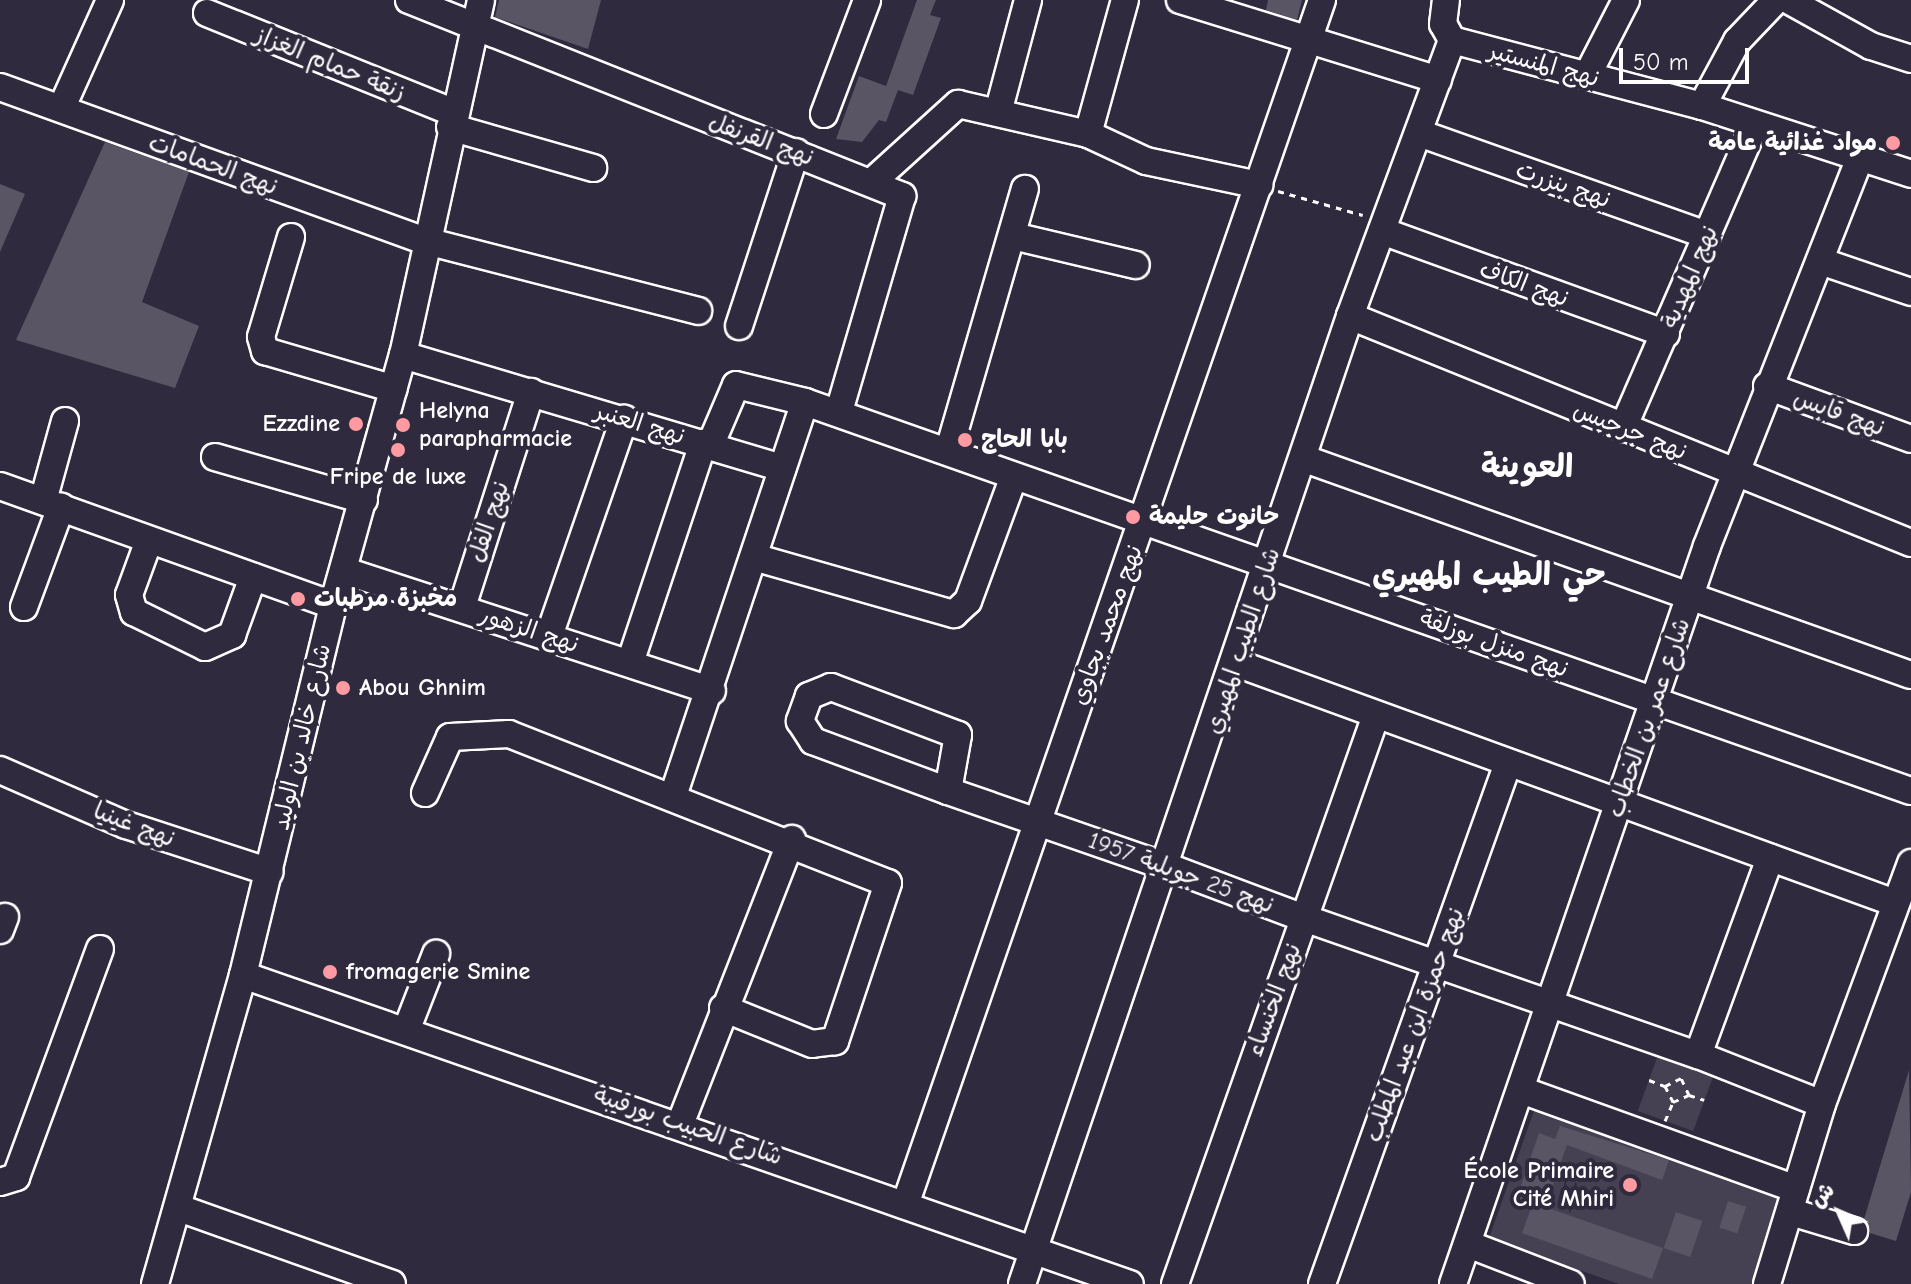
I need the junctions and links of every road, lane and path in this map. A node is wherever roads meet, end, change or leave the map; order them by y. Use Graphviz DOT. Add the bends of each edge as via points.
graph roads {
  1 [pos="110,0"];
  2 [pos="409,0"];
  3 [pos="481,0"];
  4 [pos="867,0"];
  5 [pos="1028,0"];
  6 [pos="1180,0"];
  7 [pos="1322,0"];
  8 [pos="1446,0"];
  9 [pos="1626,0"];
  10 [pos="1776,0"];
  11 [pos="1788,0"];
  12 [pos="1122,1"];
  13 [pos="207,13"];
  14 [pos="475,28"];
  15 [pos="1308,35"];
  16 [pos="1452,40"];
  17 [pos="1911,59"];
  18 [pos="1587,76"];
  19 [pos="1438,80"];
  20 [pos="0,87"];
  21 [pos="1702,106"];
  22 [pos="62,107"];
  23 [pos="999,109"];
  24 [pos="824,114"];
  25 [pos="452,120"];
  26 [pos="1755,124"];
  27 [pos="1419,133"];
  28 [pos="1088,134"];
  29 [pos="796,152"];
  30 [pos="1860,158"];
  31 [pos="593,168"];
  32 [pos="1911,174"];
  33 [pos="873,181"];
  34 [pos="1259,185"];
  35 [pos="1025,189"];
  36 [pos="1384,226"];
  37 [pos="1707,235"];
  38 [pos="1013,236"];
  39 [pos="291,237"];
  40 [pos="426,241"];
  41 [pos="1820,261"];
  42 [pos="1136,265"];
  43 [pos="1911,292"];
  44 [pos="698,311"];
  45 [pos="1350,316"];
  46 [pos="739,326"];
  47 [pos="1666,334"];
  48 [pos="403,355"];
  49 [pos="1767,386"];
  50 [pos="394,389"];
  51 [pos="531,392"];
  52 [pos="805,402"];
  53 [pos="839,412"];
  54 [pos="624,419"];
  55 [pos="65,421"];
  56 [pos="1623,428"];
  57 [pos="1911,439"];
  58 [pos="707,445"];
  59 [pos="949,450"];
  60 [pos="215,457"];
  61 [pos="1305,459"];
  62 [pos="783,468"];
  63 [pos="1734,473"];
  64 [pos="1014,476"];
  65 [pos="0,486"];
  66 [pos="364,500"];
  67 [pos="52,504"];
  68 [pos="1145,519"];
  69 [pos="148,543"];
  70 [pos="1911,543"];
  71 [pos="757,558"];
  72 [pos="1267,560"];
  73 [pos="345,571"];
  74 [pos="253,577"];
  75 [pos="1690,599"];
  76 [pos="333,605"];
  77 [pos="24,607"];
  78 [pos="462,607"];
  79 [pos="549,636"];
  80 [pos="630,663"];
  81 [pos="1236,663"];
  82 [pos="1911,675"];
  83 [pos="712,691"];
  84 [pos="1655,704"];
  85 [pos="1375,718"];
  86 [pos="1507,766"];
  87 [pos="0,770"];
  88 [pos="948,791"];
  89 [pos="1911,791"];
  90 [pos="425,793"];
  91 [pos="674,793"];
  92 [pos="1618,806"];
  93 [pos="1038,820"];
  94 [pos="792,839"];
  95 [pos="1770,858"];
  96 [pos="1911,863"];
  97 [pos="1168,867"];
  98 [pos="270,872"];
  99 [pos="1895,903"];
  100 [pos="1304,918"];
  101 [pos="100,949"];
  102 [pos="436,954"];
  103 [pos="1437,966"];
  104 [pos="243,975"];
  105 [pos="1549,1004"];
  106 [pos="723,1008"];
  107 [pos="406,1031"];
  108 [pos="1698,1055"];
  109 [pos="1649,1080"];
  110 [pos="1665,1086"];
  111 [pos="1521,1090"];
  112 [pos="1689,1095"];
  113 [pos="1704,1100"];
  114 [pos="1822,1104"];
  115 [pos="681,1122"];
  116 [pos="0,1182"];
  117 [pos="1794,1200"];
  118 [pos="905,1205"];
  119 [pos="179,1208"];
  120 [pos="1854,1231"];
  121 [pos="1468,1244"];
  122 [pos="1033,1253"];
  123 [pos="155,1284"];
  124 [pos="392,1284"];
  125 [pos="1022,1284"];
  126 [pos="1130,1284"];
  127 [pos="1175,1284"];
  128 [pos="1322,1284"];
  129 [pos="1453,1284"];
  130 [pos="1571,1284"];
  131 [pos="1767,1284"];
  1 -- 22 [label="street"];
  2 -- 14 [label="street, نهج القرنفل"];
  3 -- 14 [label="street, شارع خالد بن الوليد"];
  4 -- 24 [label="street"];
  5 -- 23 [label="street"];
  6 -- 15 [label="street"];
  7 -- 15 [label="street, نهج محمد بجاوي"];
  8 -- 16 [label="street, شارع الطيب المهيري" via="1443,24"];
  9 -- 18 [label="street"];
  10 -- 21 [label="street" via="1737,41"];
  11 -- 17 [label="street" via="1871,46"];
  12 -- 28 [label="street"];
  13 -- 25 [label="street, زنقة حمام الغزاز"];
  14 -- 25 [label="street, شارع خالد بن الوليد"];
  14 -- 29 [label="street, نهج القرنفل"];
  15 -- 19 [label="street"];
  15 -- 34 [label="street, نهج محمد بجاوي"];
  16 -- 18 [label="street, نهج المنستير"];
  16 -- 19 [label="street, شارع الطيب المهيري"];
  18 -- 21 [label="street, نهج المنستير"];
  19 -- 27 [label="street, شارع الطيب المهيري"];
  20 -- 22 [label="street, نهج الحمامات"];
  21 -- 26 [label="street, نهج المنستير"];
  22 -- 40 [label="street, نهج الحمامات"];
  23 -- 28 [label="street"];
  23 -- 33 [label="street" via="949,108"];
  25 -- 31 [label="street, زنقة حمام الغزاز"];
  25 -- 40 [label="street, شارع خالد بن الوليد"];
  26 -- 30 [label="street, نهج المنستير"];
  26 -- 37 [label="street, نهج المهدية"];
  27 -- 36 [label="street, شارع الطيب المهيري"];
  27 -- 37 [label="street, نهج بنزرت"];
  28 -- 34 [label="street" via="1146,161"];
  29 -- 33 [label="street, نهج القرنفل"];
  29 -- 46 [label="street"];
  30 -- 32 [label="street, نهج المنستير"];
  30 -- 41 [label="street, شارع عمر بن الخطاب"];
  33 -- 53 [label="street, نهج القرنفل" via="897,191 905,204"];
  34 -- 36 [label="path"];
  34 -- 68 [label="street, نهج محمد بجاوي"];
  35 -- 38 [label="street"];
  36 -- 45 [label="street, شارع الطيب المهيري"];
  36 -- 47 [label="street, نهج الكاف"];
  37 -- 47 [label="street, نهج المهدية"];
  38 -- 42 [label="street"];
  38 -- 59 [label="street"];
  39 -- 50 [label="street" via="261,337 265,351"];
  40 -- 44 [label="street, نهج الحمامات"];
  40 -- 48 [label="street, شارع خالد بن الوليد"];
  41 -- 43 [label="street"];
  41 -- 49 [label="street, شارع عمر بن الخطاب"];
  45 -- 56 [label="street, نهج جرجيس"];
  45 -- 61 [label="street, شارع الطيب المهيري"];
  47 -- 56 [label="street, نهج المهدية"];
  48 -- 50 [label="street, شارع خالد بن الوليد"];
  48 -- 51 [label="street, نهج العنبر"];
  49 -- 57 [label="street, نهج قابس"];
  49 -- 63 [label="street, شارع عمر بن الخطاب"];
  50 -- 66 [label="street, شارع خالد بن الوليد"];
  51 -- 54 [label="street, نهج العنبر"];
  51 -- 78 [label="street, نهج الفل"];
  52 -- 53 [label="street, نهج منزل بوزلفة"];
  52 -- 58 [label="street, نهج منزل بوزلفة" via="736,385"];
  52 -- 62 [label="street"];
  53 -- 59 [label="street, نهج منزل بوزلفة"];
  54 -- 58 [label="street, نهج العنبر"];
  54 -- 79 [label="street"];
  55 -- 67 [label="street"];
  56 -- 63 [label="street, نهج جرجيس"];
  58 -- 62 [label="street, نهج العنبر"];
  58 -- 80 [label="street"];
  59 -- 64 [label="street, نهج منزل بوزلفة"];
  60 -- 66 [label="street"];
  61 -- 72 [label="street, شارع الطيب المهيري"];
  61 -- 75 [label="street"];
  62 -- 71 [label="street"];
  63 -- 70 [label="street, نهج جرجيس"];
  63 -- 75 [label="street, شارع عمر بن الخطاب"];
  64 -- 68 [label="street, نهج منزل بوزلفة"];
  64 -- 71 [label="street" via="968,601 954,614"];
  65 -- 67 [label="street"];
  66 -- 73 [label="street, شارع خالد بن الوليد"];
  67 -- 69 [label="street"];
  67 -- 77 [label="street"];
  68 -- 72 [label="street, نهج منزل بوزلفة"];
  68 -- 93 [label="street, نهج محمد بجاوي"];
  69 -- 74 [label="street"];
  69 -- 74 [label="street" via="130,605 152,626 205,647 232,635"];
  71 -- 83 [label="street"];
  72 -- 81 [label="street, شارع الطيب المهيري"];
  72 -- 84 [label="street, نهج منزل بوزلفة"];
  73 -- 76 [label="street, شارع خالد بن الوليد"];
  73 -- 78 [label="street, نهج الزهور"];
  74 -- 76 [label="street"];
  75 -- 82 [label="street"];
  75 -- 84 [label="street, شارع عمر بن الخطاب"];
  76 -- 98 [label="street, شارع خالد بن الوليد"];
  78 -- 79 [label="street, نهج الزهور"];
  79 -- 80 [label="street, نهج الزهور"];
  80 -- 83 [label="street, نهج الزهور"];
  81 -- 85 [label="street"];
  81 -- 97 [label="street, شارع الطيب المهيري"];
  83 -- 91 [label="street"];
  84 -- 89 [label="street, نهج منزل بوزلفة"];
  84 -- 92 [label="street, شارع عمر بن الخطاب"];
  85 -- 86 [label="street"];
  85 -- 100 [label="street, نهج الخنساء"];
  86 -- 92 [label="street"];
  86 -- 103 [label="street, نهج حمزة ابن عبد المطلب"];
  87 -- 98 [label="street, نهج غينيا" via="126,825"];
  88 -- 88 [label="street, نهج 25 جويلية 1957" via="962,746 954,733 823,687 809,696 800,721 813,741"];
  88 -- 93 [label="street, نهج 25 جويلية 1957"];
  90 -- 91 [label="street" via="442,744 477,734 522,738"];
  91 -- 94 [label="street"];
  92 -- 95 [label="street"];
  92 -- 105 [label="street, شارع عمر بن الخطاب"];
  93 -- 97 [label="street, نهج 25 جويلية 1957"];
  93 -- 118 [label="street, نهج محمد بجاوي"];
  94 -- 106 [label="street"];
  94 -- 106 [label="street" via="877,874 890,891 841,1028 827,1047"];
  95 -- 99 [label="street"];
  95 -- 108 [label="street"];
  96 -- 99 [label="street"];
  97 -- 100 [label="street, نهج 25 جويلية 1957"];
  97 -- 122 [label="street, شارع الطيب المهيري"];
  98 -- 104 [label="street, شارع خالد بن الوليد"];
  99 -- 114 [label="street"];
  100 -- 103 [label="street, نهج 25 جويلية 1957"];
  100 -- 127 [label="street, نهج الخنساء"];
  101 -- 116 [label="street" via="16,1177"];
  102 -- 107 [label="street"];
  103 -- 105 [label="street, نهج 25 جويلية 1957"];
  103 -- 128 [label="street, نهج حمزة ابن عبد المطلب"];
  104 -- 107 [label="street, شارع الحبيب بورقيبة"];
  104 -- 119 [label="street, شارع خالد بن الوليد"];
  105 -- 108 [label="street, نهج 25 جويلية 1957"];
  105 -- 111 [label="street, شارع عمر بن الخطاب"];
  106 -- 115 [label="street"];
  107 -- 115 [label="street, شارع الحبيب بورقيبة"];
  108 -- 114 [label="street, نهج 25 جويلية 1957"];
  109 -- 110 [label="path"];
  110 -- 112 [label="path" via="1673,1102"];
  110 -- 112 [label="path" via="1681,1078"];
  111 -- 117 [label="street"];
  111 -- 121 [label="street, شارع عمر بن الخطاب"];
  112 -- 113 [label="path"];
  114 -- 117 [label="street"];
  115 -- 118 [label="street, شارع الحبيب بورقيبة"];
  117 -- 120 [label="street"];
  117 -- 131 [label="street"];
  118 -- 122 [label="street, شارع الحبيب بورقيبة"];
  119 -- 123 [label="street, شارع خالد بن الوليد"];
  119 -- 124 [label="street"];
  121 -- 129 [label="street, شارع عمر بن الخطاب"];
  121 -- 130 [label="street"];
  122 -- 125 [label="street, شارع الطيب المهيري"];
  122 -- 126 [label="street, شارع الحبيب بورقيبة"];
}
